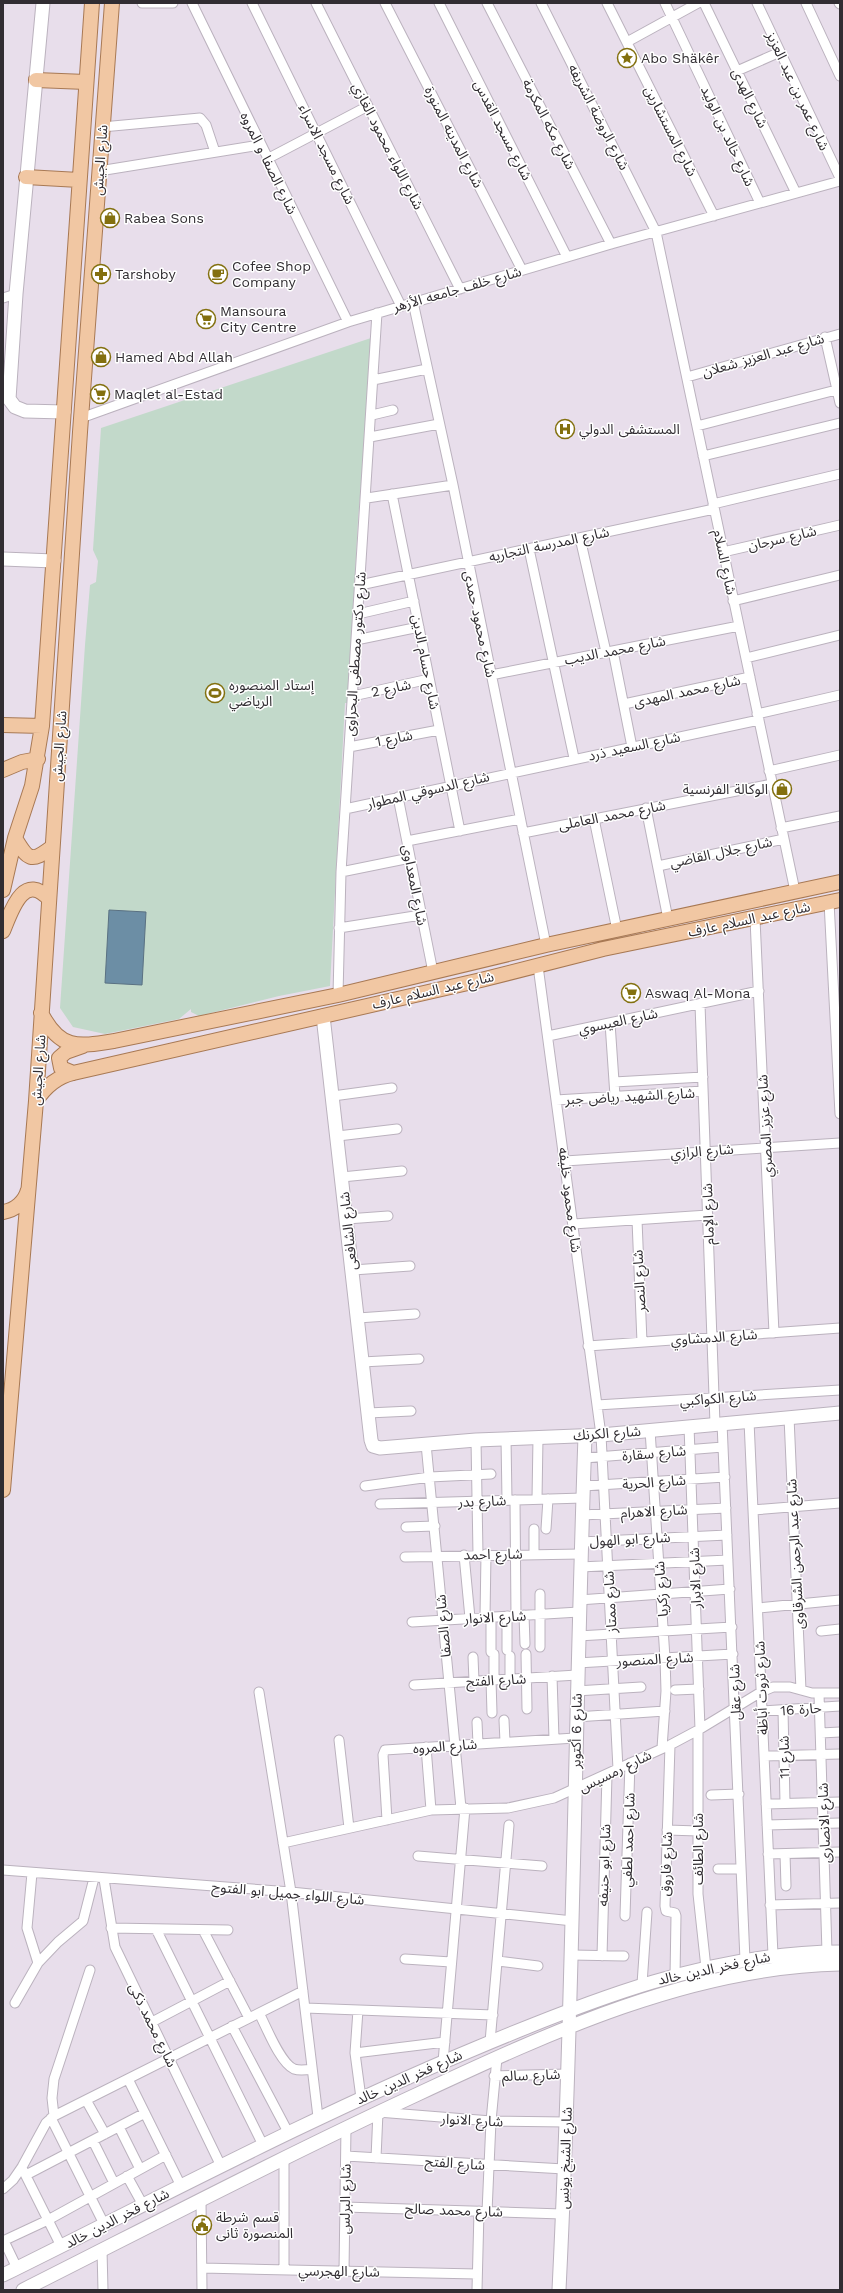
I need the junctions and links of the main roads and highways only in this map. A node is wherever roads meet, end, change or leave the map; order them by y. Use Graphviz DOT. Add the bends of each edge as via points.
graph roads {
  1 [pos="92,3"];
  2 [pos="112,3"];
  3 [pos="90,33"];
  4 [pos="109,33"];
  5 [pos="87,64"];
  6 [pos="107,66"];
  7 [pos="36,80"];
  8 [pos="86,82"];
  9 [pos="26,177"];
  10 [pos="80,180"];
  11 [pos="3,725"];
  12 [pos="42,726"];
  13 [pos="38,759"];
  14 [pos="3,770"];
  15 [pos="15,838"];
  16 [pos="52,847"];
  17 [pos="840,882"];
  18 [pos="3,890"];
  19 [pos="49,899"];
  20 [pos="834,901"];
  21 [pos="3,931"];
  22 [pos="41,1013"];
  23 [pos="85,1045"];
  24 [pos="73,1073"];
  25 [pos="36,1101"];
  26 [pos="29,1186"];
  27 [pos="3,1212"];
  28 [pos="3,1490"];
  1 -- 3 [label="main road, شارع الجيش"];
  2 -- 4 [label="main road, شارع الجيش"];
  3 -- 4 [label="main road" via="99,37"];
  3 -- 5 [label="main road, شارع الجيش"];
  4 -- 6 [label="main road, شارع الجيش"];
  5 -- 6 [label="main road" via="98,60"];
  5 -- 8 [label="main road, شارع الجيش"];
  6 -- 16 [label="main road, شارع الجيش"];
  7 -- 8 [label="main road"];
  8 -- 10 [label="main road, شارع الجيش"];
  9 -- 10 [label="main road"];
  10 -- 12 [label="main road, شارع الجيش"];
  11 -- 12 [label="main road"];
  12 -- 13 [label="main road, شارع الجيش"];
  13 -- 14 [label="main road"];
  13 -- 15 [label="main road, شارع الجيش" via="25,812"];
  15 -- 16 [label="main road" via="25,855 31,858 37,858"];
  15 -- 18 [label="main road, شارع الجيش"];
  16 -- 19 [label="main road, شارع الجيش"];
  17 -- 23 [label="main road, شارع عبد السلام عارف" via="546,945 338,996 129,1039"];
  19 -- 21 [label="main road" via="35,890 26,891 19,896"];
  19 -- 22 [label="main road, شارع الجيش"];
  20 -- 24 [label="main road, شارع عبد السلام عارف" via="611,948"];
  22 -- 23 [label="main road, شارع عبد السلام عارف" via="55,1035 64,1041"];
  22 -- 25 [label="main road, شارع الجيش"];
  23 -- 24 [label="main road" via="66,1052 59,1058 61,1068"];
  24 -- 25 [label="main road, شارع عبد السلام عارف" via="49,1085"];
  25 -- 26 [label="main road, شارع الجيش"];
  26 -- 27 [label="main road" via="22,1202 16,1208"];
  26 -- 28 [label="main road, شارع الجيش"];
}
